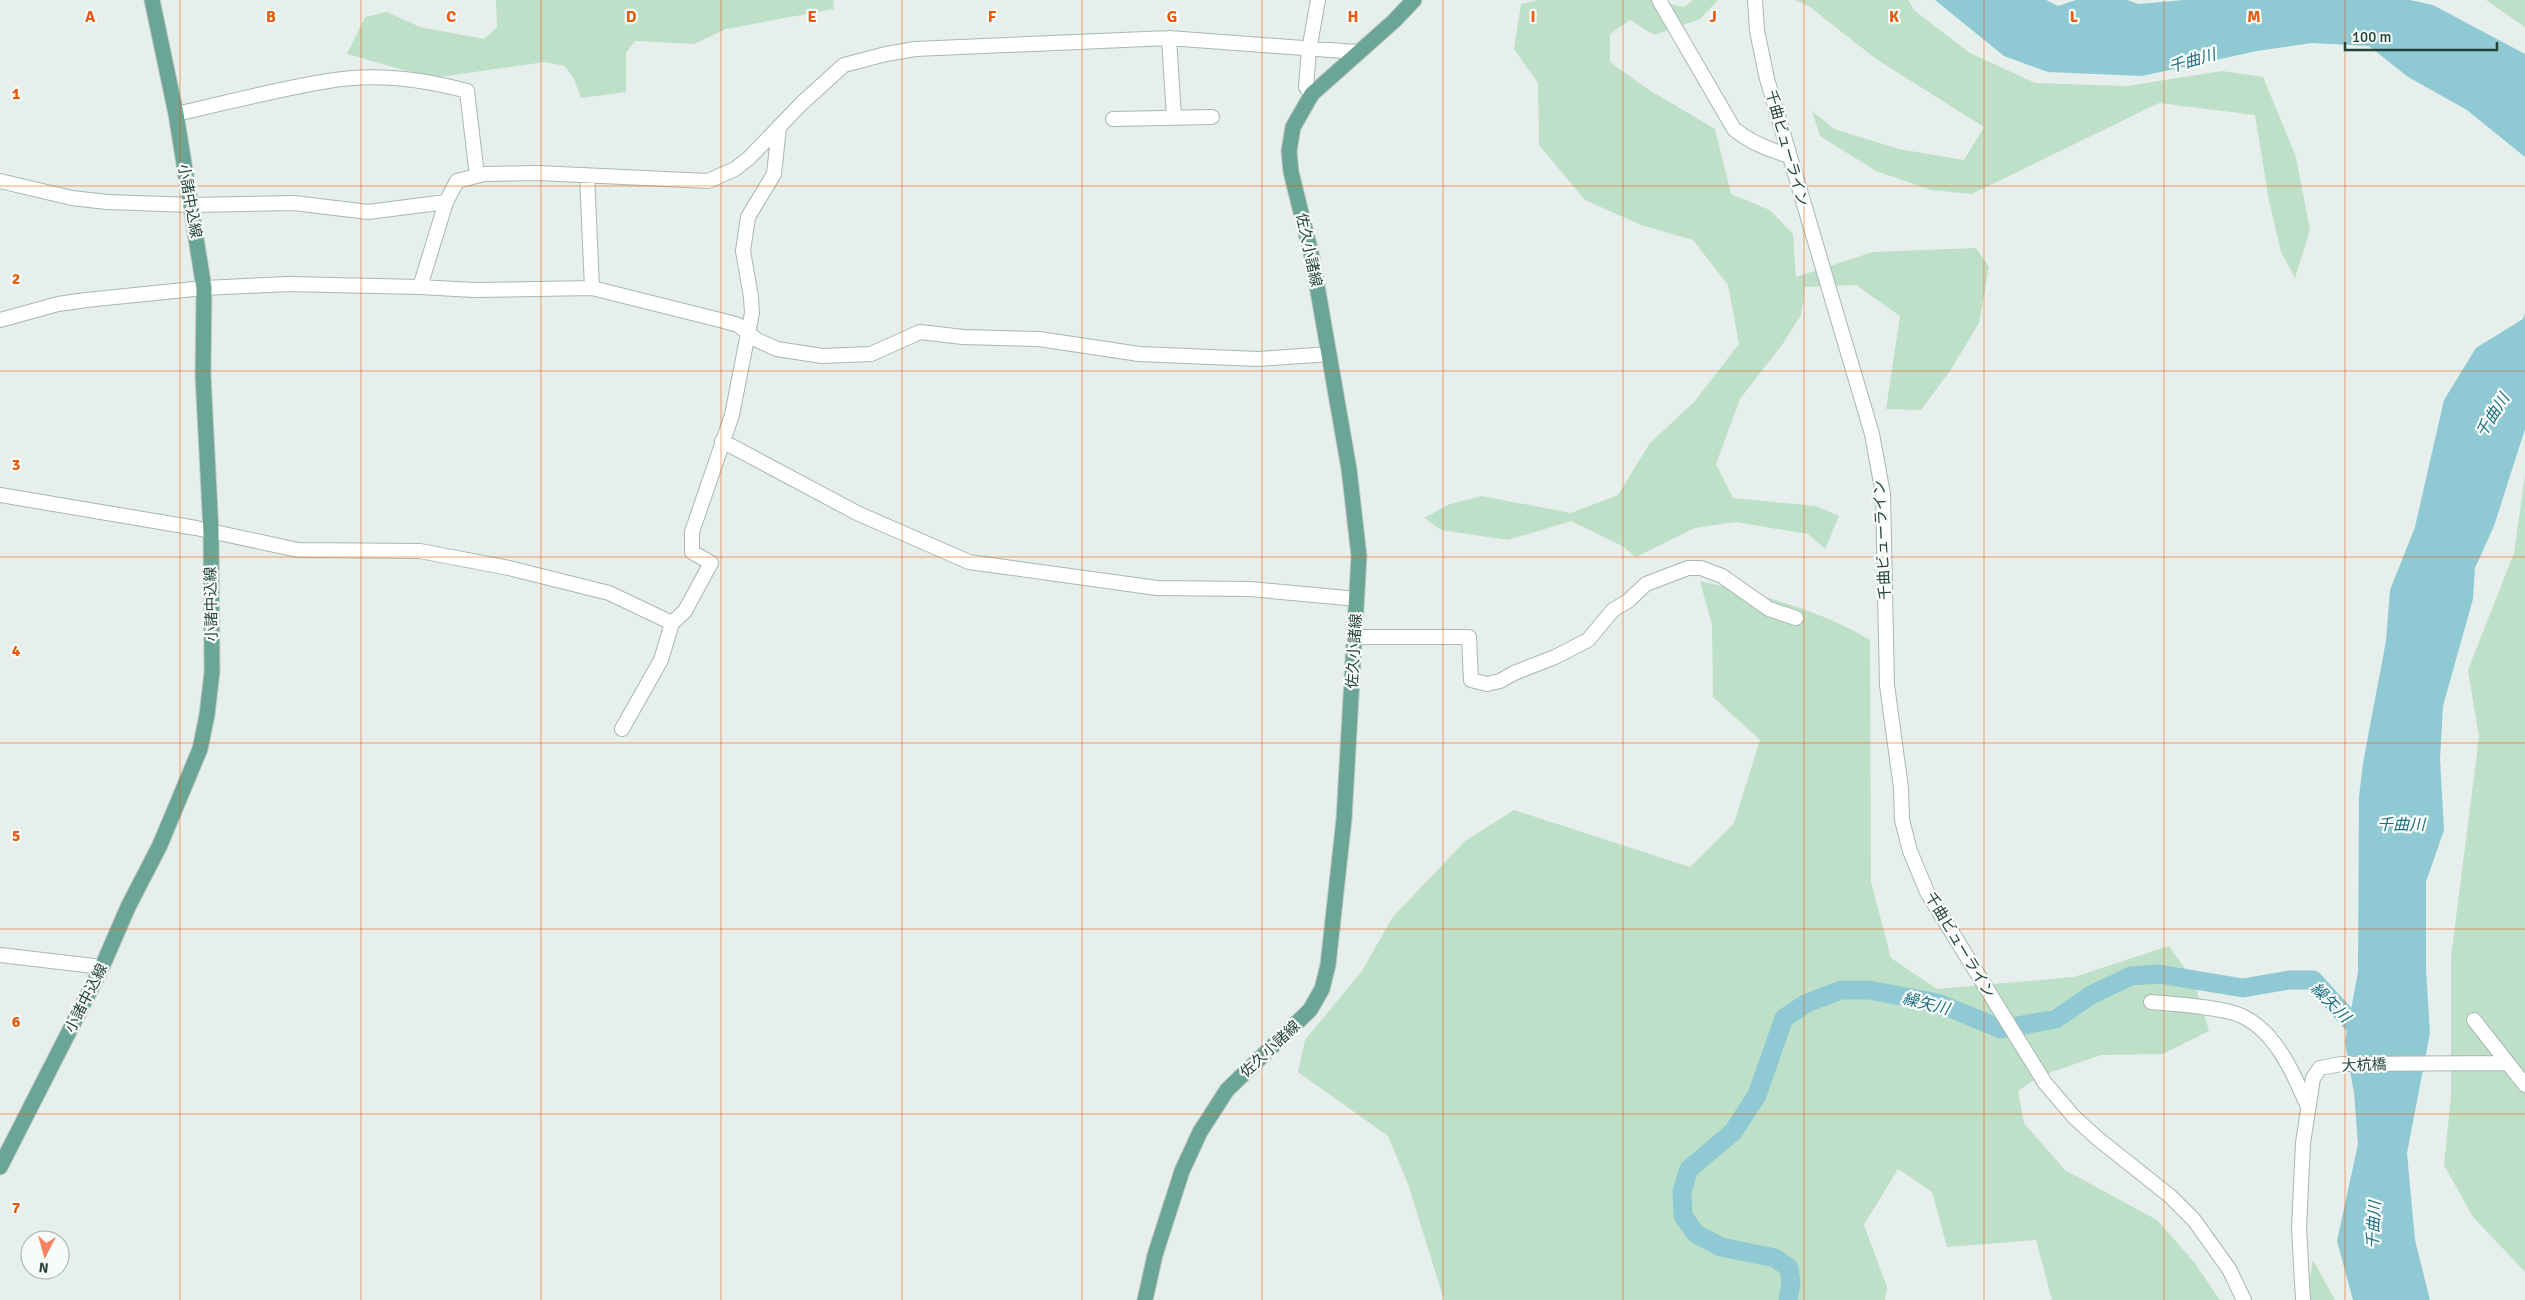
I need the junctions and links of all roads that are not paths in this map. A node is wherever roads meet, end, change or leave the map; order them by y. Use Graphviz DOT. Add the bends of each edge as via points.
graph roads {
  1 [pos="152,0"];
  2 [pos="1318,0"];
  3 [pos="1414,0"];
  4 [pos="1659,0"];
  5 [pos="1755,0"];
  6 [pos="1169,38"];
  7 [pos="1310,47"];
  8 [pos="1357,52"];
  9 [pos="1312,94"];
  10 [pos="176,114"];
  11 [pos="1212,116"];
  12 [pos="1174,118"];
  13 [pos="1113,119"];
  14 [pos="779,127"];
  15 [pos="1790,156"];
  16 [pos="587,175"];
  17 [pos="476,176"];
  18 [pos="0,181"];
  19 [pos="446,202"];
  20 [pos="192,205"];
  21 [pos="420,287"];
  22 [pos="204,288"];
  23 [pos="592,288"];
  24 [pos="0,320"];
  25 [pos="749,334"];
  26 [pos="1329,354"];
  27 [pos="722,442"];
  28 [pos="0,495"];
  29 [pos="211,532"];
  30 [pos="1356,599"];
  31 [pos="1796,618"];
  32 [pos="672,623"];
  33 [pos="1354,637"];
  34 [pos="622,729"];
  35 [pos="0,955"];
  36 [pos="102,967"];
  37 [pos="2151,1002"];
  38 [pos="2474,1020"];
  39 [pos="2507,1063"];
  40 [pos="2525,1086"];
  41 [pos="2308,1107"];
  42 [pos="0,1167"];
  43 [pos="1145,1300"];
  44 [pos="2244,1300"];
  45 [pos="2303,1300"];
  1 -- 10 [label="main road, 小諸中込線"];
  2 -- 7 [label="street"];
  3 -- 8 [label="main road, 佐久小諸線"];
  4 -- 15 [label="street" via="1734,130 1762,146"];
  5 -- 15 [label="street, 千曲ビューライン" via="1762,57"];
  6 -- 7 [label="street"];
  6 -- 12 [label="street"];
  6 -- 14 [label="street" via="915,49 886,54 844,65"];
  7 -- 8 [label="street"];
  7 -- 9 [label="street" via="1306,87"];
  8 -- 9 [label="main road, 佐久小諸線"];
  9 -- 26 [label="main road, 佐久小諸線" via="1293,127 1289,150"];
  10 -- 17 [label="street" via="328,81 403,79 440,84 467,91"];
  10 -- 20 [label="main road, 小諸中込線"];
  11 -- 12 [label="street"];
  12 -- 13 [label="street"];
  14 -- 16 [label="street" via="735,169 708,181"];
  14 -- 25 [label="street" via="774,174 748,217 743,251 751,297"];
  15 -- 44 [label="street, 千曲ビューライン" via="1872,434 1880,477 1885,534 1887,685 1902,820 1910,851 1927,892 2045,1083 2074,1117 2170,1196 2194,1220 2229,1269"];
  16 -- 17 [label="street"];
  16 -- 23 [label="street"];
  17 -- 19 [label="street" via="457,181"];
  18 -- 20 [label="street" via="72,198"];
  19 -- 20 [label="street" via="368,212 294,203"];
  19 -- 21 [label="street"];
  20 -- 22 [label="main road, 小諸中込線"];
  21 -- 22 [label="street" via="264,284"];
  21 -- 23 [label="street" via="474,290"];
  22 -- 24 [label="street" via="58,304"];
  22 -- 29 [label="main road, 小諸中込線" via="203,375"];
  23 -- 25 [label="street" via="738,325"];
  25 -- 26 [label="street" via="777,349 822,356 871,354 920,332 1039,339 1139,354 1258,359"];
  25 -- 27 [label="street" via="732,415"];
  26 -- 30 [label="main road, 佐久小諸線" via="1356,519 1359,556"];
  27 -- 30 [label="street" via="857,513 969,562 1157,588 1250,589"];
  27 -- 32 [label="street" via="692,532 692,552 710,563 685,612"];
  28 -- 29 [label="street"];
  29 -- 32 [label="street" via="298,550 420,551 456,558 609,593"];
  29 -- 36 [label="main road, 小諸中込線" via="212,672 200,749 160,845"];
  30 -- 33 [label="main road, 佐久小諸線"];
  31 -- 33 [label="street" via="1769,609 1722,576 1701,568 1688,568 1646,584 1613,610 1588,640 1500,681 1486,684 1471,680 1469,637"];
  32 -- 34 [label="street" via="661,660"];
  33 -- 43 [label="main road, 佐久小諸線" via="1344,819 1328,965 1322,989 1296,1026 1273,1044 1228,1090 1200,1132 1182,1171 1155,1255"];
  35 -- 36 [label="street"];
  36 -- 42 [label="main road, 小諸中込線"];
  37 -- 41 [label="street" via="2242,1015 2260,1028 2277,1049 2292,1071"];
  38 -- 39 [label="street"];
  39 -- 40 [label="street"];
  39 -- 41 [label="street, 大杭橋" via="2341,1064 2320,1068 2313,1078"];
  41 -- 45 [label="street" via="2299,1228"];
}
